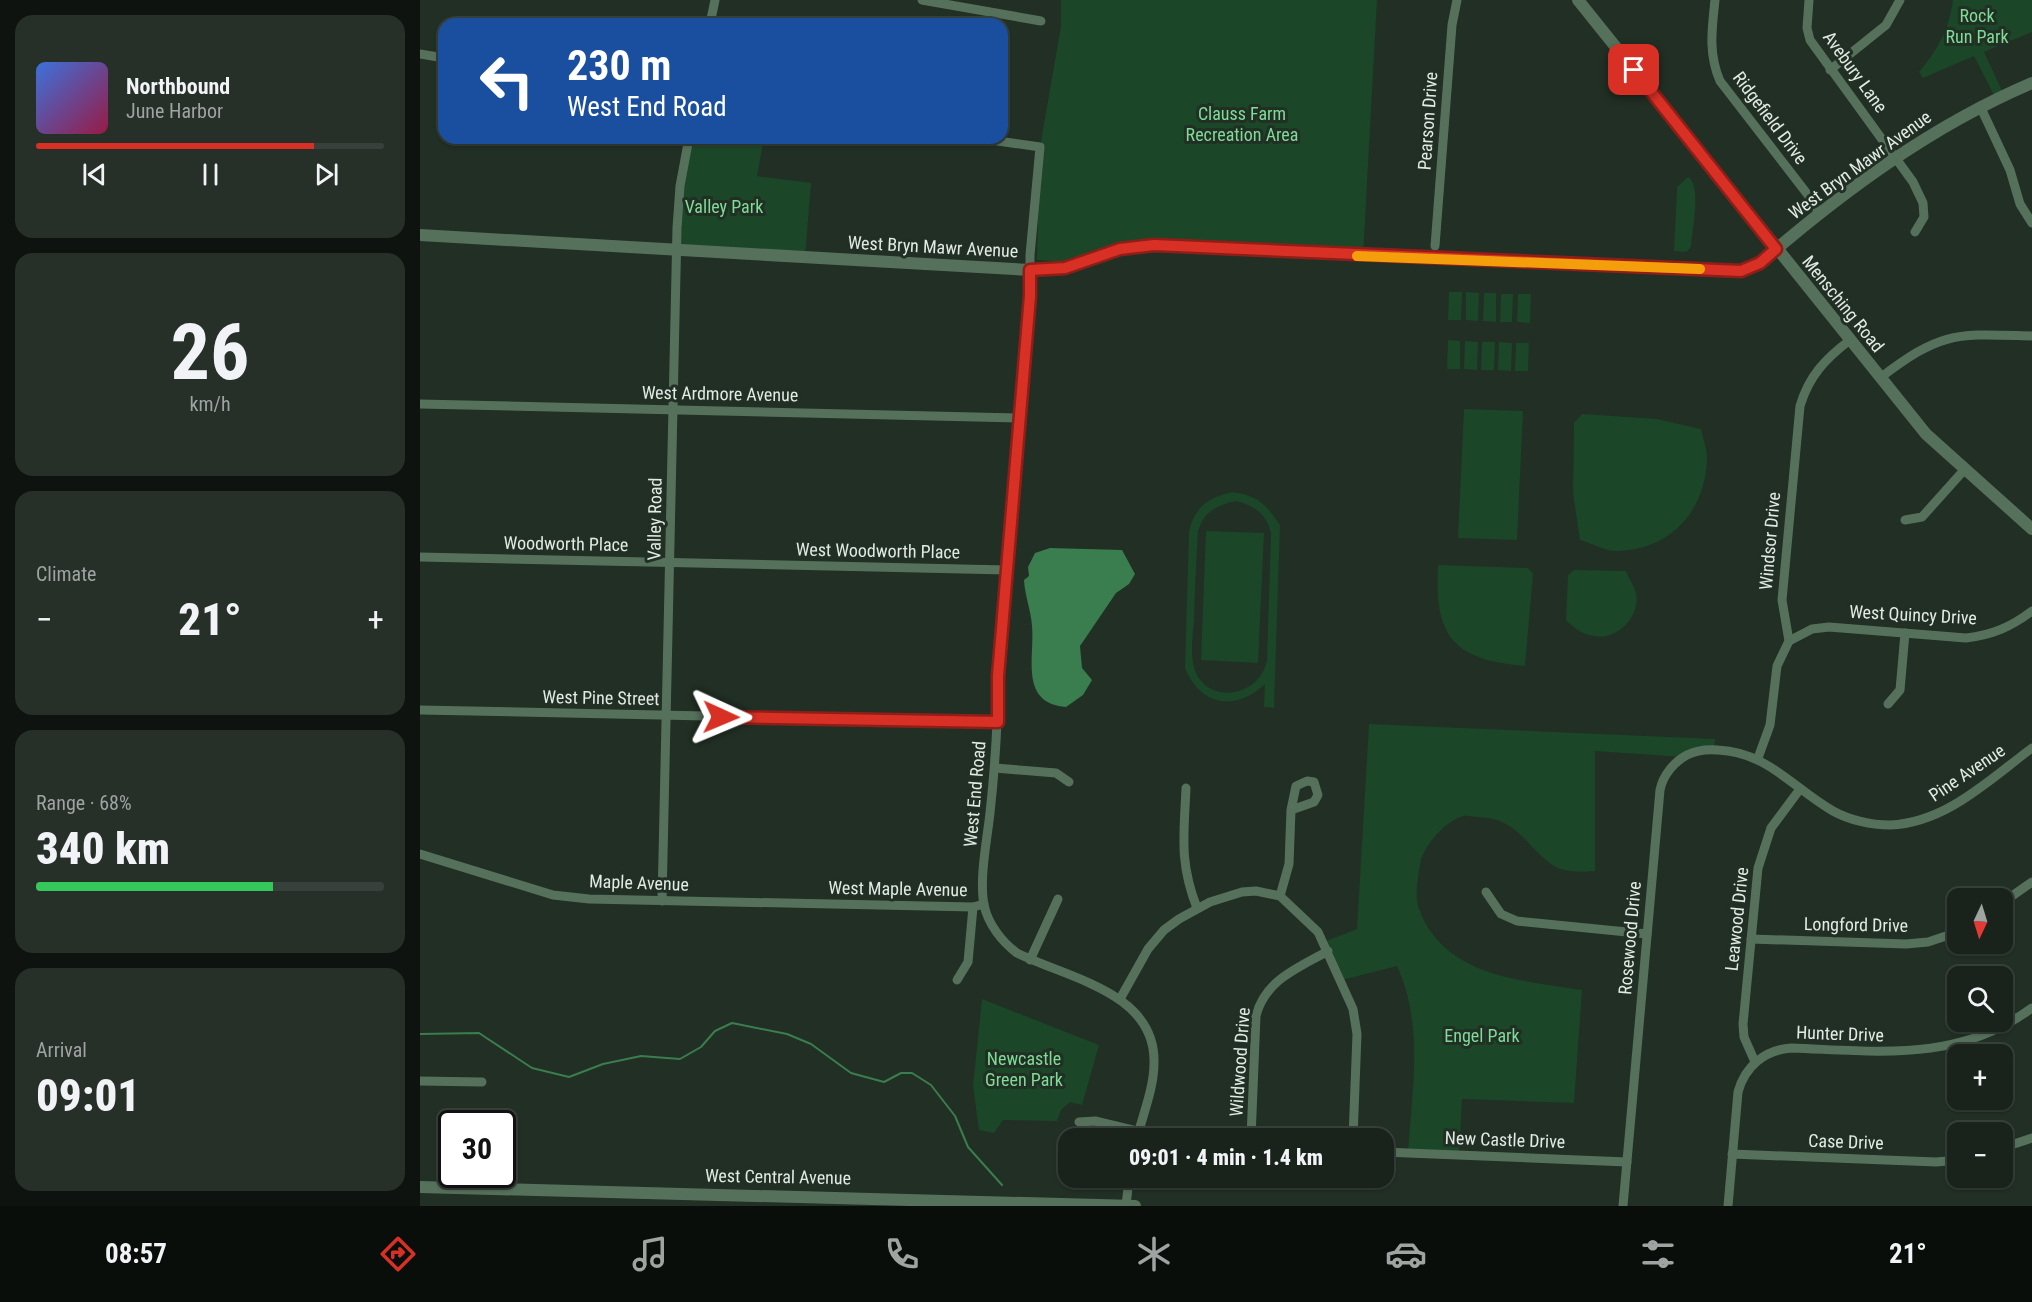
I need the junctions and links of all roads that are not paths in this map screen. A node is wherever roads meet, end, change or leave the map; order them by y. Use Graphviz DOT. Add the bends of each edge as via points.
graph roads {
  1 [pos="715,0"];
  2 [pos="922,0"];
  3 [pos="1457,0"];
  4 [pos="1578,0"];
  5 [pos="1714,0"];
  6 [pos="1809,0"];
  7 [pos="1900,0"];
  8 [pos="711,18"];
  9 [pos="1041,21"];
  10 [pos="420,54"];
  11 [pos="438,57"];
  12 [pos="1830,70"];
  13 [pos="2032,83"];
  14 [pos="1980,106"];
  15 [pos="1008,142"];
  16 [pos="688,144"];
  17 [pos="1896,157"];
  18 [pos="1820,215"];
  19 [pos="2032,223"];
  20 [pos="1915,232"];
  21 [pos="420,235"];
  22 [pos="1435,246"];
  23 [pos="1776,249"];
  24 [pos="676,250"];
  25 [pos="1030,270"];
  26 [pos="2032,336"];
  27 [pos="1850,340"];
  28 [pos="1880,378"];
  29 [pos="420,404"];
  30 [pos="674,410"];
  31 [pos="1020,418"];
  32 [pos="1965,469"];
  33 [pos="1905,520"];
  34 [pos="2032,529"];
  35 [pos="420,557"];
  36 [pos="671,563"];
  37 [pos="748,564"];
  38 [pos="1007,570"];
  39 [pos="2032,611"];
  40 [pos="1905,633"];
  41 [pos="1789,641"];
  42 [pos="1888,704"];
  43 [pos="420,710"];
  44 [pos="667,716"];
  45 [pos="998,722"];
  46 [pos="2032,748"];
  47 [pos="1758,758"];
  48 [pos="995,768"];
  49 [pos="1069,782"];
  50 [pos="1186,788"];
  51 [pos="1800,789"];
  52 [pos="1291,810"];
  53 [pos="420,854"];
  54 [pos="2032,882"];
  55 [pos="1486,892"];
  56 [pos="2013,895"];
  57 [pos="1280,896"];
  58 [pos="1058,898"];
  59 [pos="662,901"];
  60 [pos="812,904"];
  61 [pos="984,904"];
  62 [pos="973,907"];
  63 [pos="1197,908"];
  64 [pos="1647,934"];
  65 [pos="1947,936"];
  66 [pos="1751,939"];
  67 [pos="1328,951"];
  68 [pos="1030,960"];
  69 [pos="957,980"];
  70 [pos="1120,999"];
  71 [pos="2032,1008"];
  72 [pos="1755,1062"];
  73 [pos="420,1081"];
  74 [pos="482,1082"];
  75 [pos="1079,1122"];
  76 [pos="1116,1128"];
  77 [pos="1140,1128"];
  78 [pos="1251,1128"];
  79 [pos="1353,1128"];
  80 [pos="2032,1138"];
  81 [pos="2013,1144"];
  82 [pos="1394,1152"];
  83 [pos="1732,1154"];
  84 [pos="1947,1161"];
  85 [pos="1627,1162"];
  86 [pos="420,1187"];
  87 [pos="1129,1188"];
  88 [pos="877,1202"];
  89 [pos="1126,1206"];
  90 [pos="1135,1206"];
  91 [pos="1623,1206"];
  92 [pos="1728,1206"];
  1 -- 8 [label="street"];
  2 -- 9 [label="street"];
  3 -- 22 [label="street, Pearson Drive"];
  4 -- 23 [label="street, Mensching Road"];
  5 -- 18 [label="street, Ridgefield Drive" via="1712,60 1720,81"];
  6 -- 12 [label="street, Avebury Lane" via="1810,40"];
  7 -- 12 [label="street" via="1886,25"];
  10 -- 11 [label="street"];
  12 -- 17 [label="street, Avebury Lane"];
  13 -- 14 [label="street, West Bryn Mawr Avenue"];
  14 -- 17 [label="street, West Bryn Mawr Avenue"];
  14 -- 19 [label="street" via="2010,170 2020,204"];
  15 -- 25 [label="street, West End Road" via="1040,147"];
  16 -- 24 [label="street, Valley Road" via="680,186"];
  17 -- 18 [label="street, West Bryn Mawr Avenue"];
  17 -- 20 [label="street, Avebury Lane" via="1923,203 1924,217"];
  18 -- 23 [label="street, West Bryn Mawr Avenue"];
  21 -- 24 [label="street, West Bryn Mawr Avenue"];
  23 -- 25 [label="street, West Bryn Mawr Avenue" via="1760,263 1741,271 1154,245 1120,249 1065,268"];
  23 -- 27 [label="street, Mensching Road"];
  24 -- 25 [label="street, West Bryn Mawr Avenue"];
  24 -- 30 [label="street, Valley Road"];
  25 -- 31 [label="street, West End Road"];
  26 -- 28 [label="street" via="1965,334 1940,340 1914,352"];
  27 -- 28 [label="street, Mensching Road"];
  27 -- 41 [label="street, Windsor Drive" via="1824,360 1807,386 1800,406 1782,600"];
  28 -- 32 [label="street, Mensching Road" via="1926,434"];
  29 -- 30 [label="street, West Ardmore Avenue"];
  30 -- 31 [label="street, West Ardmore Avenue"];
  30 -- 36 [label="street, Valley Road"];
  31 -- 38 [label="street, West End Road"];
  32 -- 33 [label="street" via="1922,518"];
  32 -- 34 [label="street, Mensching Road"];
  35 -- 36 [label="street, Woodworth Place"];
  36 -- 37 [label="street, Woodworth Place"];
  36 -- 44 [label="street, Valley Road"];
  37 -- 38 [label="street, West Woodworth Place"];
  38 -- 45 [label="street, West End Road"];
  39 -- 40 [label="street, West Quincy Drive" via="2008,627 1982,636"];
  40 -- 41 [label="street, West Quincy Drive" via="1829,627"];
  40 -- 42 [label="street" via="1900,690"];
  41 -- 47 [label="street" via="1777,666 1770,724"];
  43 -- 44 [label="street, West Pine Street"];
  44 -- 45 [label="street, West Pine Street"];
  44 -- 59 [label="street, Valley Road"];
  45 -- 48 [label="street, West End Road"];
  46 -- 51 [label="street, Pine Avenue" via="1946,810 1908,823 1886,825 1849,818"];
  47 -- 51 [label="street, Pine Avenue"];
  47 -- 64 [label="street, Rosewood Drive" via="1724,750 1694,751 1666,776 1660,790"];
  48 -- 49 [label="street" via="1056,773"];
  48 -- 61 [label="street, West End Road"];
  50 -- 63 [label="street" via="1183,862"];
  51 -- 66 [label="street, Leawood Drive" via="1772,828 1763,848"];
  52 -- 57 [label="street" via="1289,864"];
  53 -- 59 [label="street, Maple Avenue" via="553,895"];
  54 -- 56 [label="street"];
  55 -- 64 [label="street" via="1501,914 1517,921"];
  57 -- 63 [label="street" via="1242,892"];
  57 -- 67 [label="street" via="1318,932"];
  58 -- 68 [label="street"];
  59 -- 60 [label="street, Maple Avenue"];
  60 -- 62 [label="street, West Maple Avenue"];
  61 -- 62 [label="street, West Maple Avenue"];
  61 -- 68 [label="street" via="1005,942"];
  62 -- 69 [label="street" via="968,962"];
  63 -- 70 [label="street" via="1164,930 1140,961"];
  64 -- 85 [label="street, Rosewood Drive"];
  65 -- 66 [label="street, Longford Drive" via="1906,944"];
  66 -- 72 [label="street, Leawood Drive" via="1743,1024"];
  67 -- 78 [label="street, Wildwood Drive" via="1269,988 1260,1001"];
  67 -- 79 [label="street" via="1355,1018"];
  68 -- 70 [label="street"];
  70 -- 77 [label="street" via="1142,1021 1153,1047 1153,1075"];
  71 -- 72 [label="street, Hunter Drive" via="1990,1033 1945,1048 1904,1052 1791,1048 1775,1050"];
  72 -- 83 [label="street" via="1738,1092"];
  73 -- 74 [label="street"];
  75 -- 76 [label="street" via="1095,1121"];
  80 -- 81 [label="street"];
  82 -- 85 [label="street, New Castle Drive"];
  83 -- 84 [label="street, Case Drive"];
  83 -- 92 [label="street"];
  85 -- 91 [label="street, Rosewood Drive"];
  86 -- 88 [label="street, West Central Avenue"];
  87 -- 89 [label="street"];
  88 -- 89 [label="street, West Central Avenue"];
  89 -- 90 [label="street, West Central Avenue"];
}
